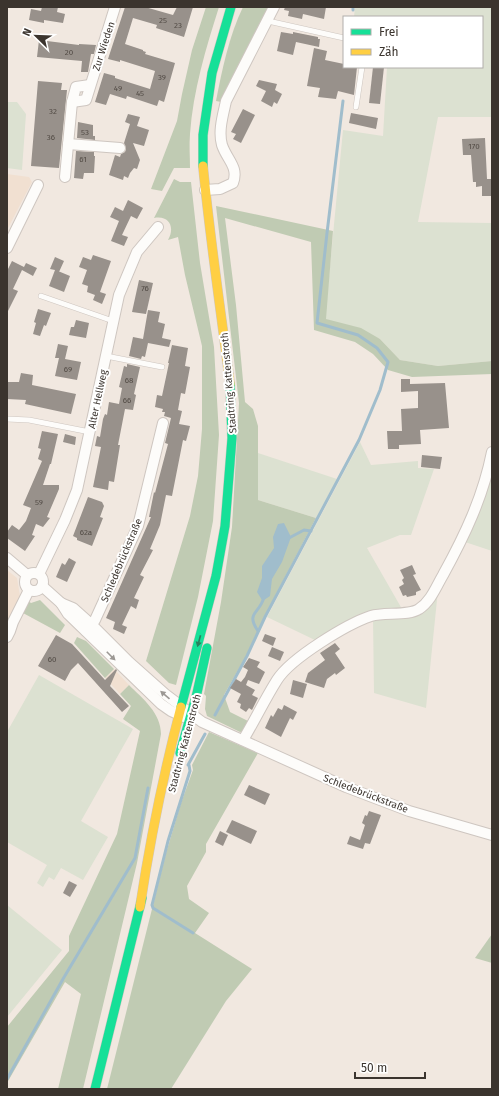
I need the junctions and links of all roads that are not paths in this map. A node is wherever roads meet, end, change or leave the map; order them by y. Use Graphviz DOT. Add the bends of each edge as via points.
graph roads {
  1 [pos="115,7"];
  2 [pos="231,7"];
  3 [pos="236,7"];
  4 [pos="274,7"];
  5 [pos="268,21"];
  6 [pos="343,38"];
  7 [pos="220,45"];
  8 [pos="362,68"];
  9 [pos="356,107"];
  10 [pos="68,144"];
  11 [pos="120,148"];
  12 [pos="65,177"];
  13 [pos="38,185"];
  14 [pos="205,190"];
  15 [pos="158,227"];
  16 [pos="7,248"];
  17 [pos="41,296"];
  18 [pos="113,321"];
  19 [pos="106,356"];
  20 [pos="162,367"];
  21 [pos="7,419"];
  22 [pos="163,423"];
  23 [pos="90,432"];
  24 [pos="492,452"];
  25 [pos="7,558"];
  26 [pos="39,574"];
  27 [pos="27,575"];
  28 [pos="216,576"];
  29 [pos="42,586"];
  30 [pos="29,590"];
  31 [pos="89,628"];
  32 [pos="7,637"];
  33 [pos="180,712"];
  34 [pos="190,717"];
  35 [pos="243,740"];
  36 [pos="178,763"];
  37 [pos="170,793"];
  38 [pos="492,835"];
  39 [pos="140,907"];
  40 [pos="95,1089"];
  1 -- 10 [label="street, Zur Wieden" via="90,85 76,87"];
  2 -- 7 [label="main road, Stadtring Kattenstroth"];
  3 -- 7 [label="main road, Stadtring Kattenstroth"];
  4 -- 5 [label="street"];
  5 -- 6 [label="lane"];
  5 -- 14 [label="street" via="226,101 223,114 222,145 236,176 233,183 220,189"];
  7 -- 14 [label="main road, Stadtring Kattenstroth" via="212,74 203,135"];
  8 -- 9 [label="lane"];
  10 -- 11 [label="street"];
  10 -- 12 [label="street, Zur Wieden"];
  13 -- 16 [label="street"];
  14 -- 28 [label="main road, Stadtring Kattenstroth" via="231,392 232,438 225,526"];
  15 -- 18 [label="street, Alter Hellweg" via="137,252 119,295"];
  17 -- 18 [label="lane"];
  18 -- 19 [label="street, Alter Hellweg"];
  19 -- 20 [label="lane"];
  19 -- 23 [label="street, Alter Hellweg"];
  21 -- 23 [label="lane" via="29,420"];
  22 -- 31 [label="street, Schledebrückstraße" via="138,526"];
  23 -- 26 [label="street, Alter Hellweg" via="76,490 65,520"];
  24 -- 35 [label="street" via="484,484 462,541 428,601 417,610 372,615 336,633 291,665 278,679"];
  25 -- 27 [label="street"];
  26 -- 27 [label="street" via="32,572"];
  26 -- 29 [label="street" via="43,581"];
  27 -- 30 [label="street" via="24,583"];
  28 -- 33 [label="main road, Stadtring Kattenstroth, one-way"];
  28 -- 34 [label="main road, Stadtring Kattenstroth" via="208,641 198,692"];
  29 -- 30 [label="street" via="35,591"];
  29 -- 31 [label="street, Schledebrückstraße" via="61,603 68,614"];
  30 -- 32 [label="street"];
  31 -- 33 [label="street, Schledebrückstraße" via="161,704"];
  33 -- 34 [label="street, Schledebrückstraße"];
  33 -- 39 [label="main road, Stadtring Kattenstroth" via="147,860"];
  34 -- 35 [label="street, Schledebrückstraße"];
  34 -- 36 [label="main road, Stadtring Kattenstroth"];
  35 -- 38 [label="street, Schledebrückstraße" via="346,787 409,811"];
  37 -- 39 [label="main road, Stadtring Kattenstroth"];
  39 -- 40 [label="main road, Stadtring Kattenstroth"];
}
